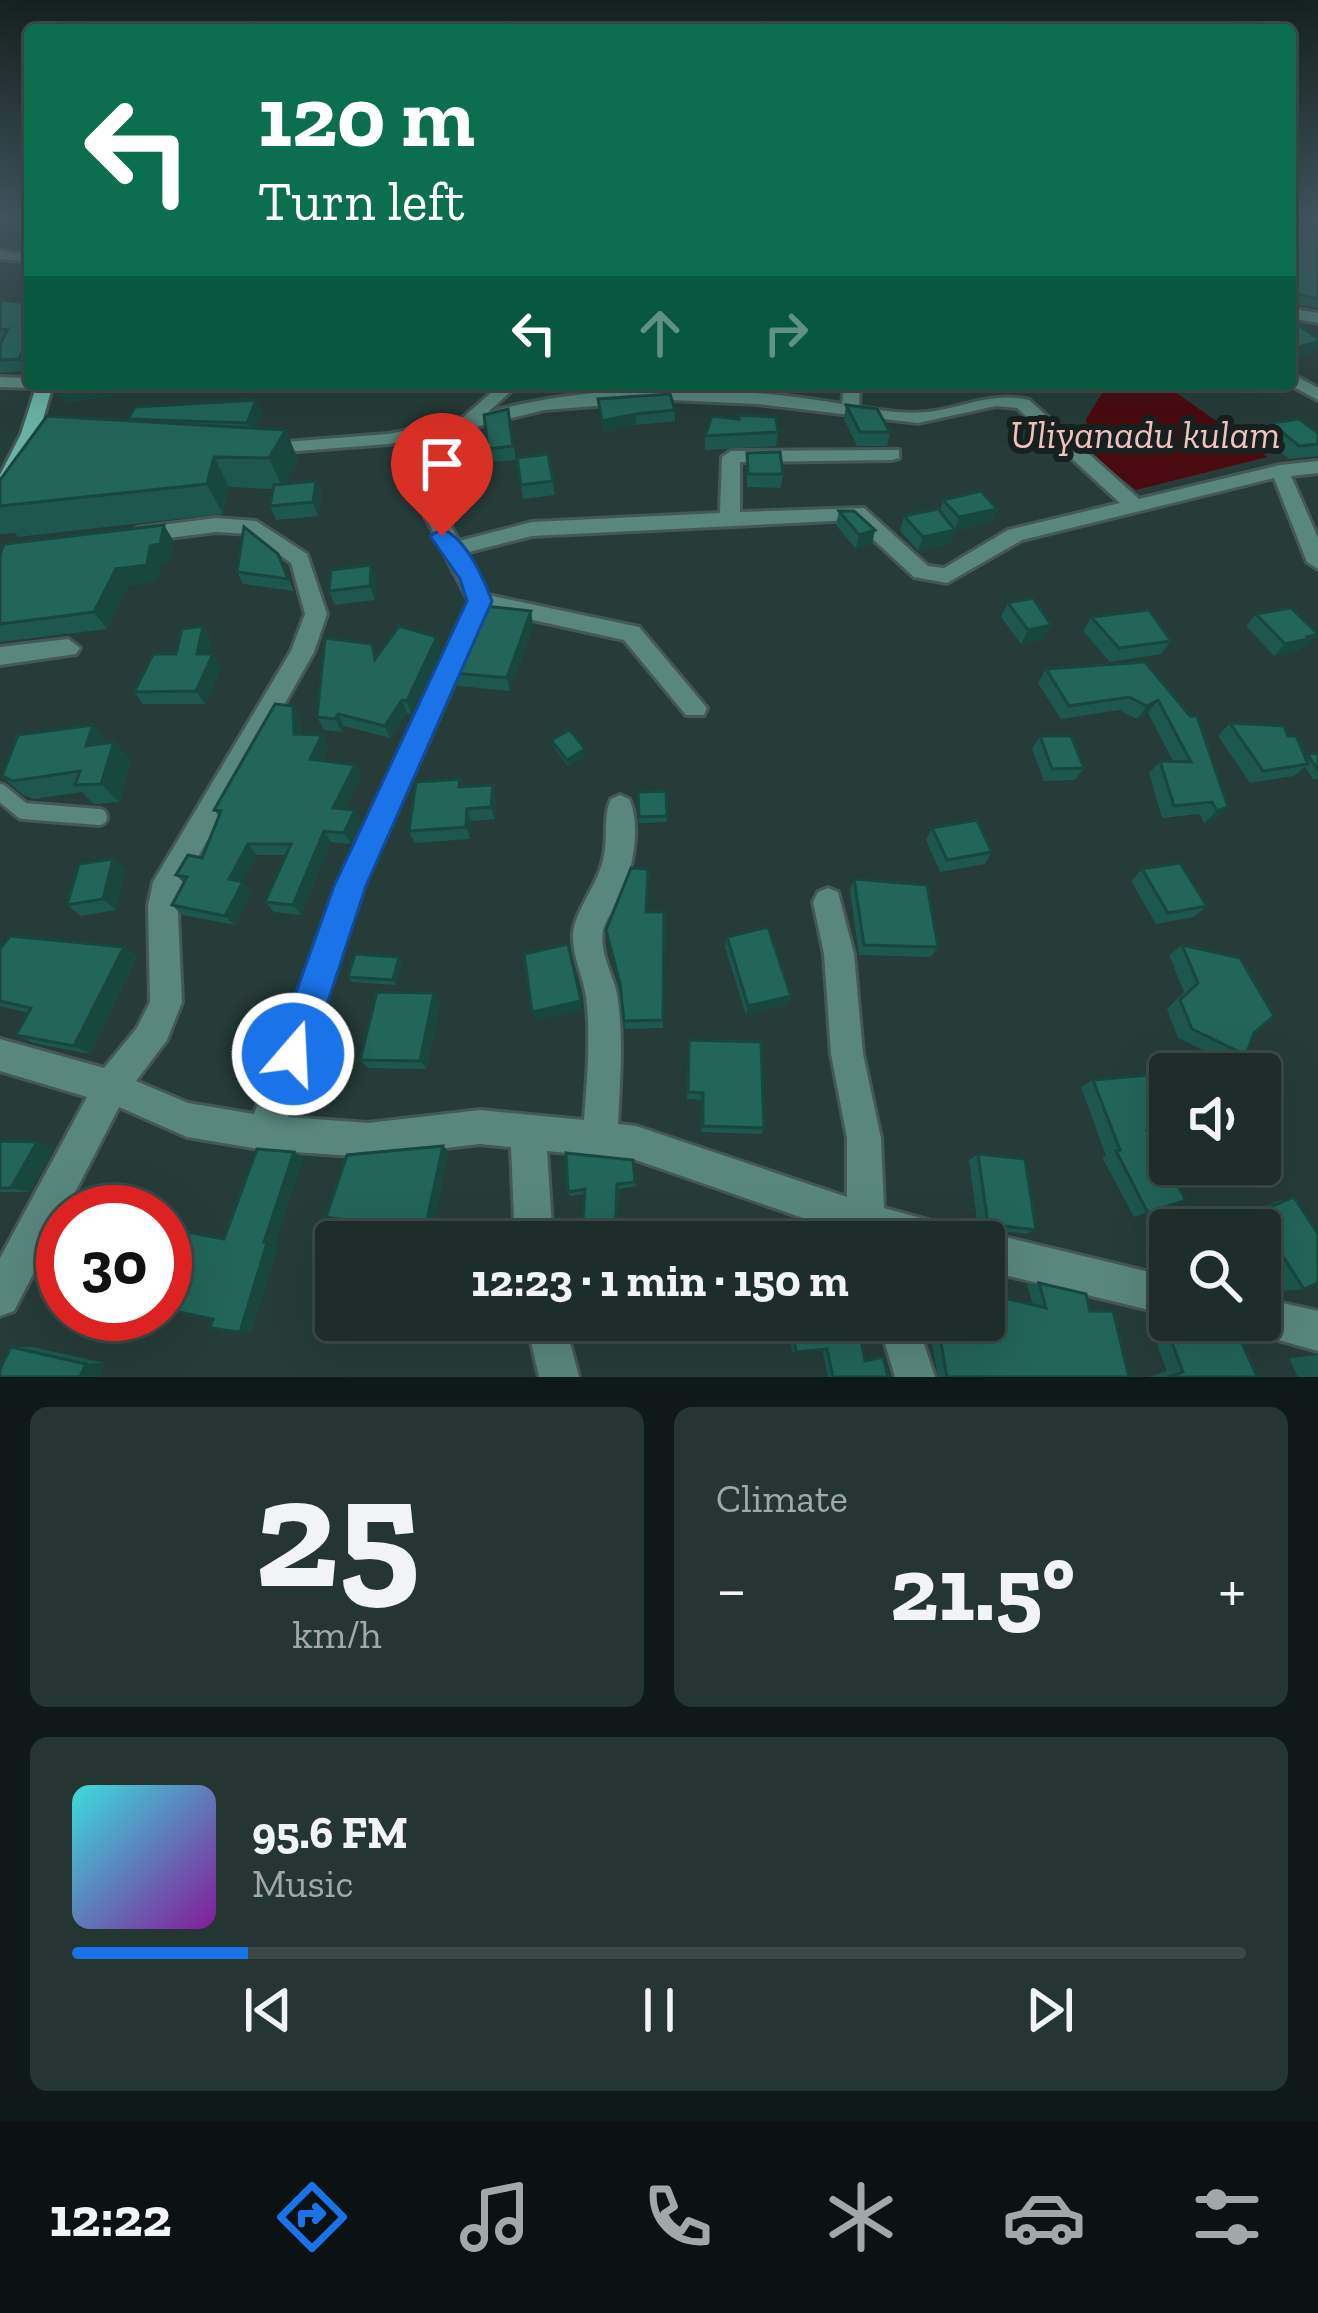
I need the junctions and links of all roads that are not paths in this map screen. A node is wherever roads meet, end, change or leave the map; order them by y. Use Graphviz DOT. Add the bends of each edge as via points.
graph roads {
  1 [pos="44,390"];
  2 [pos="505,390"];
  3 [pos="852,390"];
  4 [pos="850,411"];
  5 [pos="462,425"];
  6 [pos="226,447"];
  7 [pos="892,454"];
  8 [pos="1318,467"];
  9 [pos="1280,471"];
  10 [pos="0,494"];
  11 [pos="1134,505"];
  12 [pos="730,521"];
  13 [pos="107,538"];
  14 [pos="452,550"];
  15 [pos="1318,562"];
  16 [pos="480,601"];
  17 [pos="68,648"];
  18 [pos="0,656"];
  19 [pos="695,708"];
  20 [pos="0,792"];
  21 [pos="620,807"];
  22 [pos="99,818"];
  23 [pos="828,902"];
  24 [pos="0,1055"];
  25 [pos="111,1087"];
  26 [pos="265,1132"];
  27 [pos="528,1132"];
  28 [pos="600,1139"];
  29 [pos="533,1221"];
  30 [pos="841,1221"];
  31 [pos="868,1221"];
  32 [pos="1005,1256"];
  33 [pos="1149,1291"];
  34 [pos="0,1297"];
  35 [pos="1281,1322"];
  36 [pos="1318,1331"];
  37 [pos="550,1341"];
  38 [pos="904,1341"];
  39 [pos="559,1377"];
  40 [pos="915,1377"];
  1 -- 10 [label="main road" via="40,434"];
  2 -- 5 [label="street"];
  3 -- 4 [label="street"];
  4 -- 5 [label="street" via="686,395 593,397"];
  4 -- 11 [label="street" via="919,418 992,398 1024,404"];
  5 -- 6 [label="street" via="330,445"];
  5 -- 14 [label="street" via="442,446 436,495 435,516"];
  7 -- 12 [label="street" via="730,458"];
  8 -- 9 [label="street"];
  9 -- 11 [label="street"];
  9 -- 15 [label="street"];
  11 -- 12 [label="street" via="1016,535 934,578 857,513"];
  12 -- 14 [label="street" via="532,530"];
  13 -- 25 [label="street" via="256,528 300,559 316,614 302,652 163,892 166,1004 149,1044"];
  14 -- 16 [label="street"];
  16 -- 19 [label="street" via="631,633"];
  16 -- 26 [label="street" via="350,886"];
  17 -- 18 [label="street"];
  20 -- 22 [label="lane" via="23,811"];
  21 -- 28 [label="street" via="610,888 588,929 603,1011"];
  23 -- 31 [label="street" via="864,1138"];
  24 -- 25 [label="street"];
  25 -- 26 [label="street" via="187,1120"];
  25 -- 34 [label="street"];
  26 -- 27 [label="street" via="368,1140 480,1127"];
  27 -- 28 [label="street"];
  27 -- 29 [label="street"];
  28 -- 30 [label="street" via="636,1142"];
  32 -- 33 [label="street"];
  35 -- 36 [label="street"];
  37 -- 39 [label="street"];
  38 -- 40 [label="street"];
}
